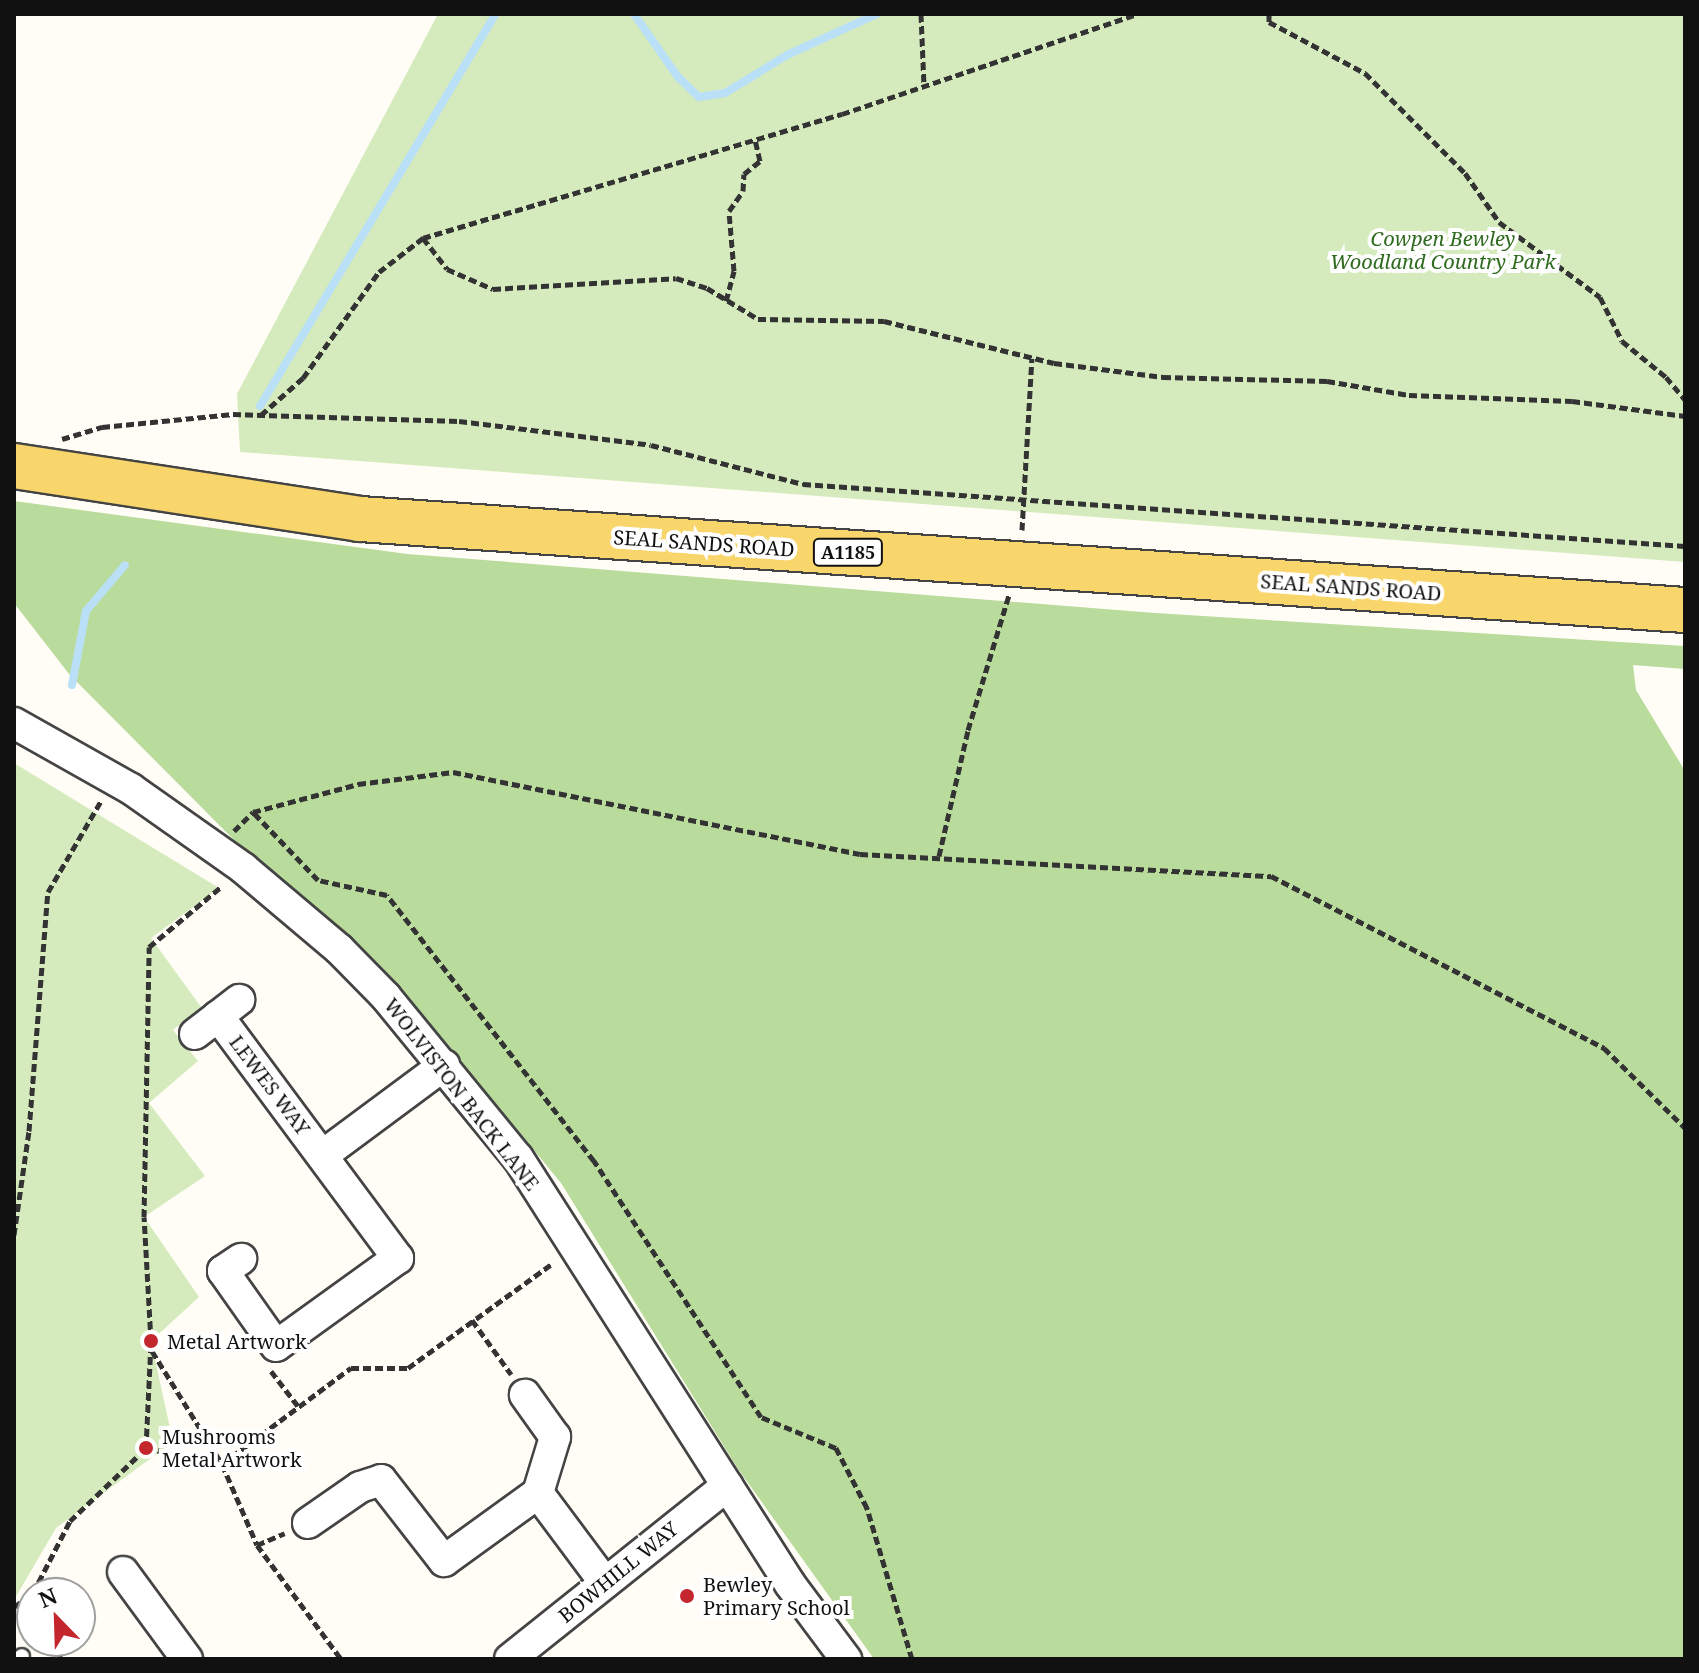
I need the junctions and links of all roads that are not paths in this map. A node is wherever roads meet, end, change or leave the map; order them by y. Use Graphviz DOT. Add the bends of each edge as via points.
graph roads {
  1 [pos="14,466"];
  2 [pos="1685,610"];
  3 [pos="14,723"];
  4 [pos="217,1017"];
  5 [pos="444,1065"];
  6 [pos="323,1155"];
  7 [pos="241,1259"];
  8 [pos="525,1395"];
  9 [pos="727,1486"];
  10 [pos="538,1493"];
  11 [pos="308,1523"];
  12 [pos="123,1572"];
  13 [pos="605,1583"];
  14 [pos="187,1659"];
  15 [pos="510,1659"];
  16 [pos="846,1659"];
  1 -- 2 [label="main road, SEAL SANDS ROAD / A1185" via="360,519"];
  3 -- 5 [label="street, WOLVISTON BACK LANE" via="114,779 243,868 339,949"];
  4 -- 6 [label="street, LEWES WAY"];
  5 -- 6 [label="street, LEWES WAY"];
  5 -- 9 [label="street, WOLVISTON BACK LANE" via="518,1158"];
  6 -- 7 [label="street, LEWES WAY" via="398,1258 276,1346 223,1271"];
  8 -- 10 [label="street" via="555,1437"];
  9 -- 13 [label="street, BOWHILL WAY"];
  9 -- 16 [label="street, WOLVISTON BACK LANE"];
  10 -- 11 [label="street" via="444,1561 381,1480 360,1487"];
  10 -- 13 [label="street"];
  12 -- 14 [label="street"];
  13 -- 15 [label="street, BOWHILL WAY"];
}
